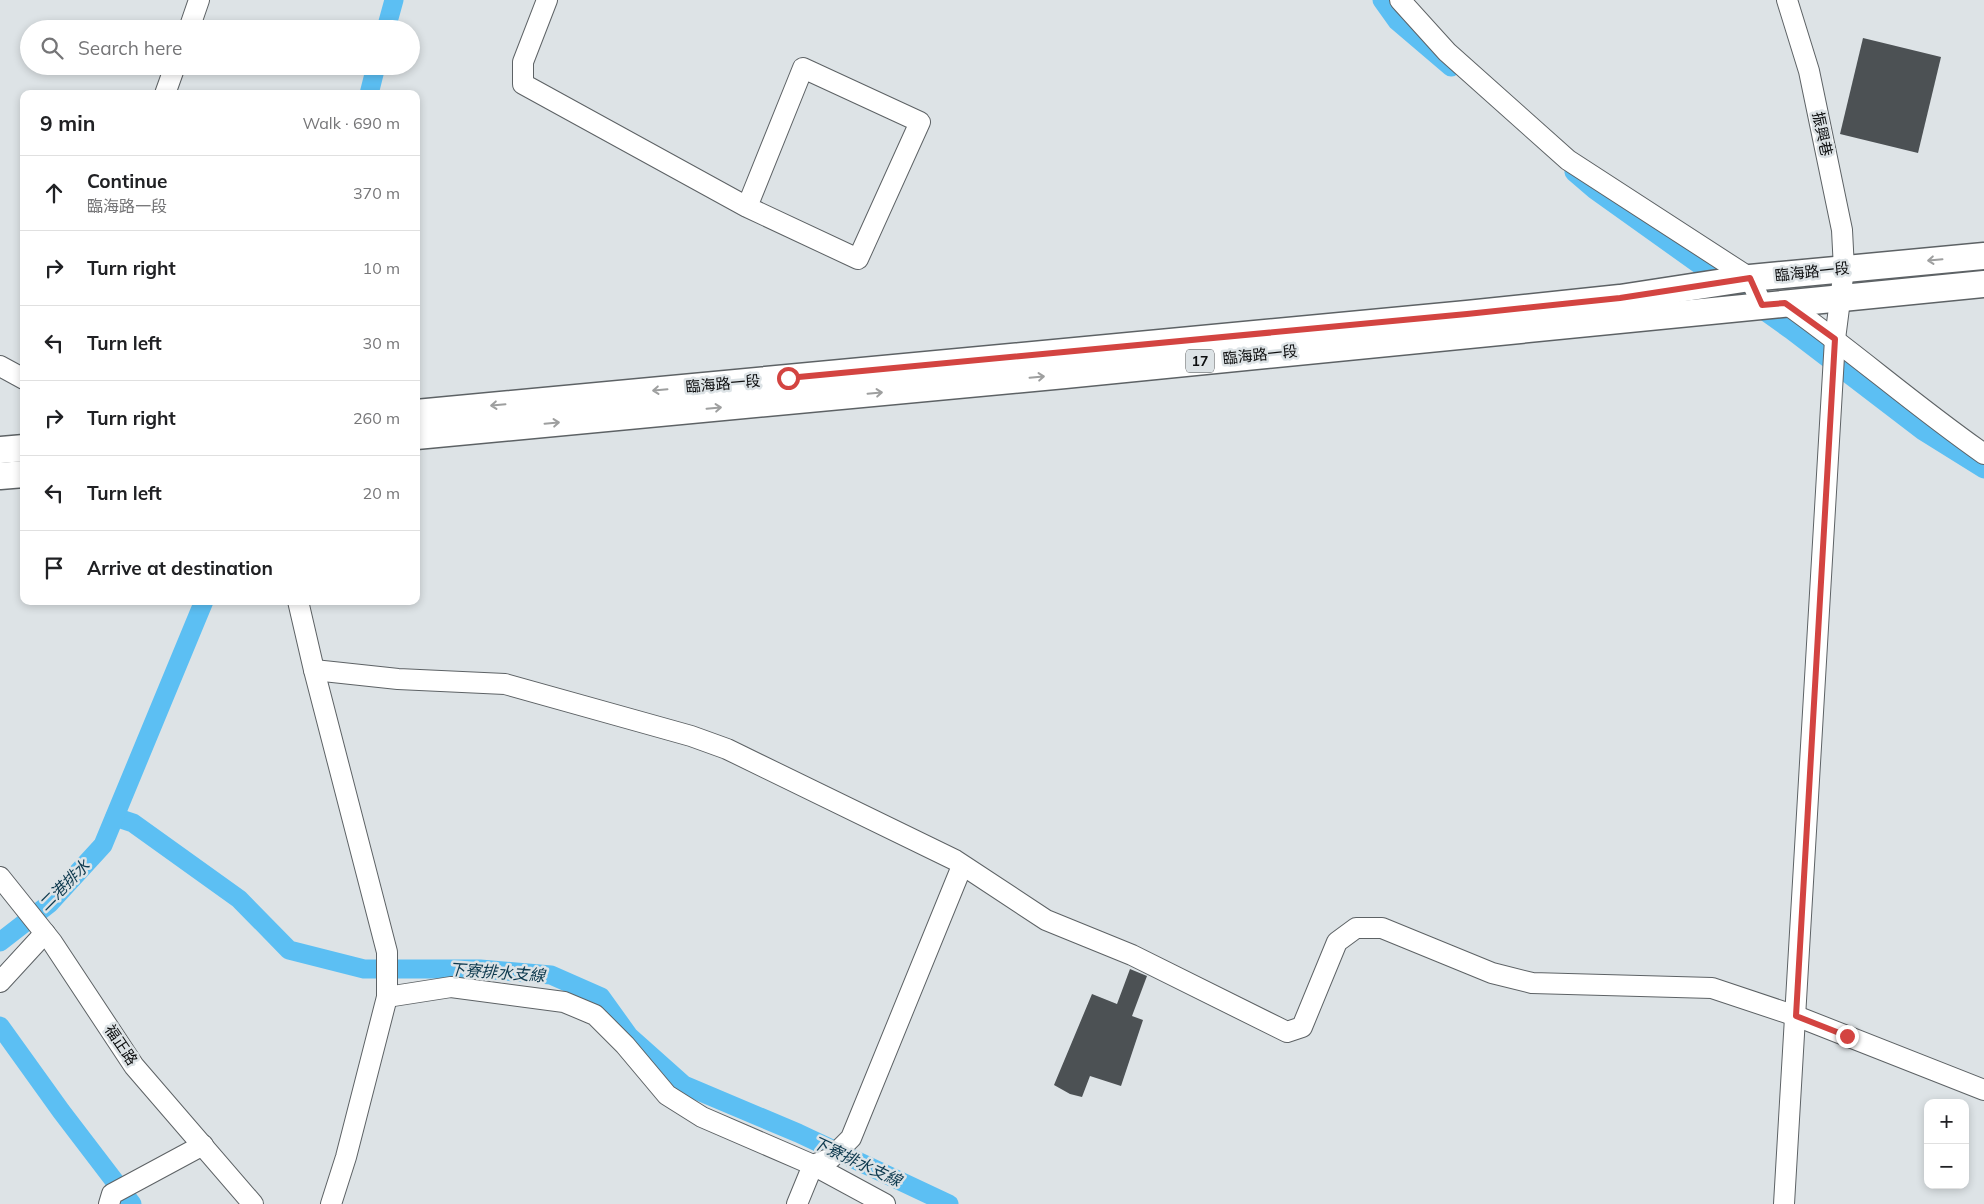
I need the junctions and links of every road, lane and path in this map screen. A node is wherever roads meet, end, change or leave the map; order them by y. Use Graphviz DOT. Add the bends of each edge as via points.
graph roads {
  1 [pos="199,0"];
  2 [pos="548,0"];
  3 [pos="1400,0"];
  4 [pos="1788,0"];
  5 [pos="192,20"];
  6 [pos="172,75"];
  7 [pos="166,90"];
  8 [pos="747,207"];
  9 [pos="1984,256"];
  10 [pos="1844,269"];
  11 [pos="1750,278"];
  12 [pos="1984,284"];
  13 [pos="1840,299"];
  14 [pos="1773,304"];
  15 [pos="1835,339"];
  16 [pos="0,366"];
  17 [pos="20,377"];
  18 [pos="420,412"];
  19 [pos="420,436"];
  20 [pos="20,448"];
  21 [pos="0,450"];
  22 [pos="1984,454"];
  23 [pos="20,474"];
  24 [pos="0,476"];
  25 [pos="299,605"];
  26 [pos="314,670"];
  27 [pos="962,866"];
  28 [pos="0,877"];
  29 [pos="10,900"];
  30 [pos="43,930"];
  31 [pos="0,982"];
  32 [pos="387,997"];
  33 [pos="1796,1016"];
  34 [pos="1984,1090"];
  35 [pos="203,1145"];
  36 [pos="814,1165"];
  37 [pos="109,1204"];
  38 [pos="253,1204"];
  39 [pos="331,1204"];
  40 [pos="797,1204"];
  41 [pos="885,1204"];
  42 [pos="1784,1204"];
  1 -- 5 [label="street"];
  2 -- 8 [label="street" via="523,62 523,84"];
  3 -- 11 [label="street" via="1447,52 1568,160"];
  4 -- 10 [label="street, 振興巷" via="1808,71 1842,230"];
  6 -- 7 [label="street"];
  8 -- 8 [label="street" via="803,68 920,122 858,259"];
  9 -- 10 [label="main road, 臨海路一段 / 17, one-way"];
  10 -- 11 [label="main road, 臨海路一段 / 17"];
  10 -- 13 [label="street, 振興巷"];
  11 -- 14 [label="street"];
  11 -- 18 [label="main road, 臨海路一段 / 17, one-way" via="1620,298 1467,314"];
  12 -- 13 [label="main road, 臨海路一段 / 17"];
  13 -- 14 [label="main road, 臨海路一段 / 17"];
  13 -- 15 [label="street, 振興巷"];
  14 -- 15 [label="street"];
  19 -- 14 [label="main road, 臨海路一段 / 17, one-way"];
  15 -- 22 [label="street" via="1929,416"];
  15 -- 33 [label="street, 振興巷"];
  16 -- 17 [label="street"];
  20 -- 21 [label="main road"];
  23 -- 24 [label="main road"];
  25 -- 26 [label="street"];
  26 -- 27 [label="street" via="398,679 505,684 691,736 727,749"];
  26 -- 32 [label="street" via="387,952"];
  27 -- 33 [label="street" via="1046,920 1132,954 1287,1032 1302,1027 1337,942 1356,928 1382,928 1492,973 1532,983 1712,988"];
  27 -- 36 [label="street" via="851,1138 831,1158"];
  28 -- 29 [label="street, 福正路"];
  29 -- 30 [label="street, 福正路"];
  30 -- 31 [label="street"];
  30 -- 35 [label="street, 福正路" via="134,1066"];
  32 -- 36 [label="street" via="451,987 564,1002 595,1016 625,1045 667,1095 702,1117"];
  32 -- 39 [label="street"];
  33 -- 34 [label="street"];
  33 -- 42 [label="street, 振興巷"];
  35 -- 37 [label="street" via="112,1194"];
  35 -- 38 [label="street, 福正路"];
  36 -- 40 [label="street"];
  36 -- 41 [label="street"];
}
